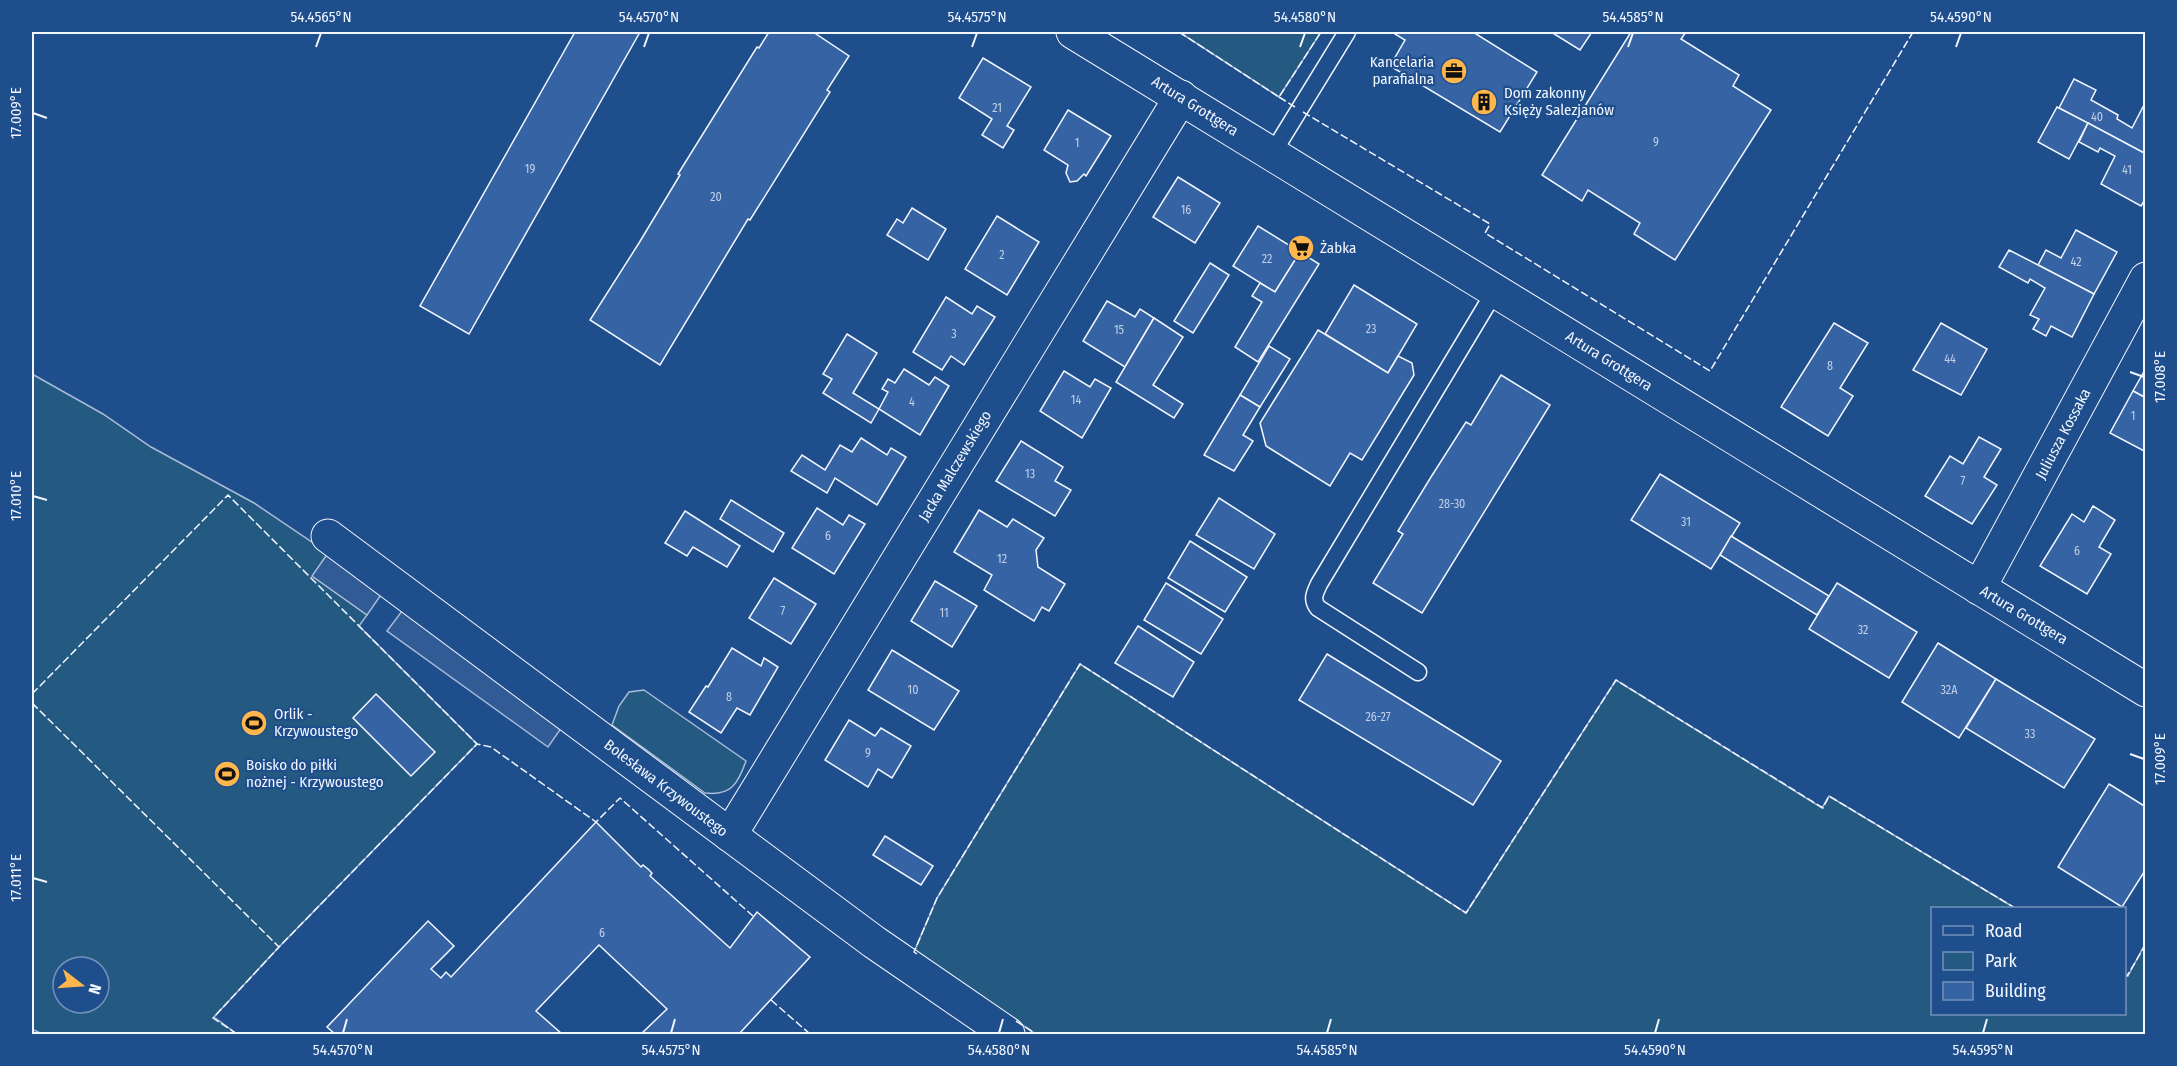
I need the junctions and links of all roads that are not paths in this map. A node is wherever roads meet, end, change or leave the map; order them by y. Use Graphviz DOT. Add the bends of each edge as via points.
graph roads {
  1 [pos="1073,32"];
  2 [pos="1347,32"];
  3 [pos="1181,97"];
  4 [pos="1272,153"];
  5 [pos="2145,279"];
  6 [pos="1495,291"];
  7 [pos="328,537"];
  8 [pos="1979,588"];
  9 [pos="1418,672"];
  10 [pos="2145,690"];
  11 [pos="730,835"];
  12 [pos="1008,1035"];
  1 -- 3 [label="street, Artura Grottgera"];
  2 -- 4 [label="lane"];
  3 -- 4 [label="street, Artura Grottgera"];
  3 -- 11 [label="street, Jacka Malczewskiego"];
  4 -- 6 [label="street, Artura Grottgera"];
  5 -- 8 [label="street, Juliusza Kossaka"];
  6 -- 8 [label="street, Artura Grottgera"];
  6 -- 9 [label="lane" via="1314,596 1318,608"];
  7 -- 11 [label="street, Bolesława Krzywoustego"];
  8 -- 10 [label="street, Artura Grottgera"];
  11 -- 12 [label="street, Bolesława Krzywoustego"];
}
